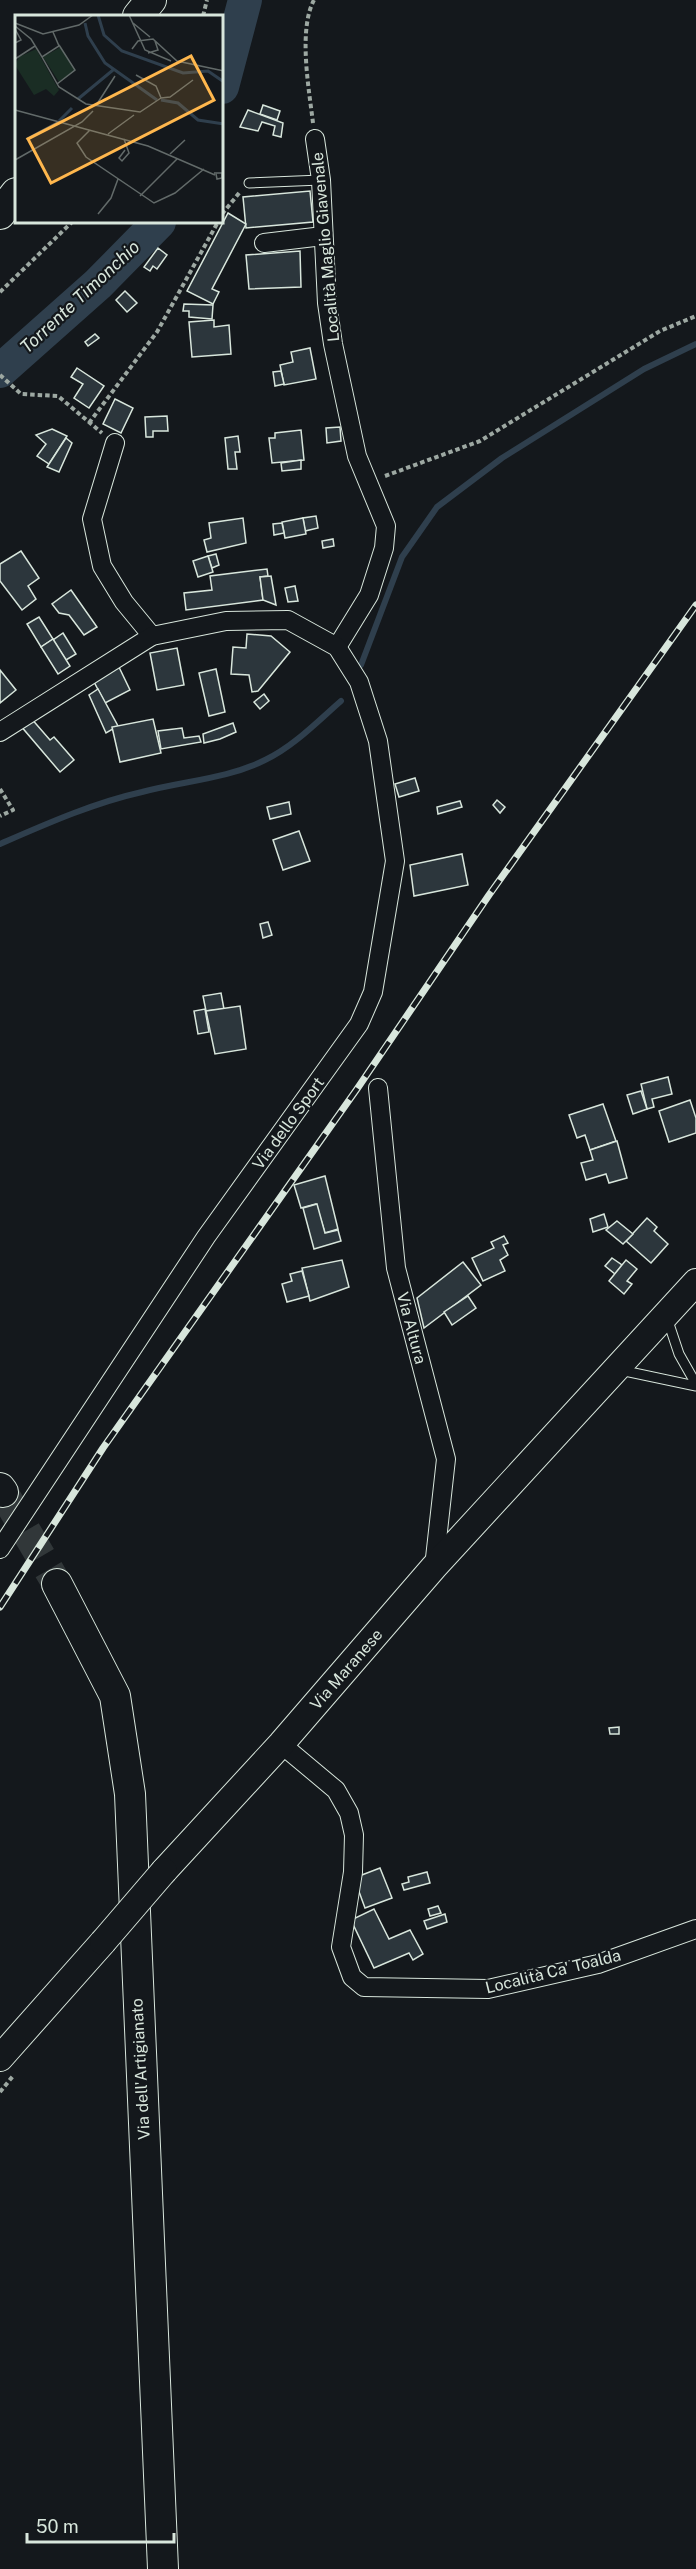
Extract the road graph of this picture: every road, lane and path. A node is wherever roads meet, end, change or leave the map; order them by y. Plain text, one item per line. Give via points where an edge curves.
1 (207, 0) edge
2 (314, 0) edge
3 (203, 15) edge
4 (315, 139) joint
5 (15, 170) edge
6 (321, 180) junction
7 (249, 183) joint
8 (0, 187) edge
9 (15, 194) edge
10 (224, 212) edge
11 (0, 214) edge
12 (70, 224) edge
13 (217, 224) edge
14 (323, 236) junction
15 (264, 243) dead end
16 (0, 292) edge
17 (696, 316) edge
18 (0, 375) edge
19 (89, 423) junction
20 (115, 443) joint
21 (367, 483) junction
22 (152, 636) junction
23 (337, 647) junction
24 (0, 732) edge
25 (0, 789) edge
26 (0, 816) edge
27 (378, 1088) dead end
28 (696, 1282) edge
29 (666, 1316) junction
30 (617, 1369) junction
31 (696, 1385) edge
32 (0, 1549) edge
33 (434, 1567) junction
34 (57, 1584) tunnel mouth
35 (281, 1744) junction
36 (696, 1929) edge
37 (0, 2058) edge
38 (163, 2569) edge

1 - 3 path
2 - 4 path via 309,11 307,74
4 - 6 street, Località Maglio Giavenale
5 - 8 highway
6 - 7 lane
6 - 14 street, Località Maglio Giavenale
7 - 10 path
9 - 11 highway
12 - 16 path
13 - 19 path via 157,332
14 - 15 street
14 - 21 street, Località Maglio Giavenale via 333,344
17 - 21 path via 660,331 480,441
18 - 19 path via 21,394 58,396
19 - 20 path
20 - 22 street via 92,519 102,567
21 - 23 street, Località Maglio Giavenale via 386,526 384,548 369,595
22 - 23 street via 226,621 288,620
22 - 24 street
23 - 32 street, Via dello Sport via 359,682 378,741 395,861 373,992 358,1024 206,1237
25 - 26 path via 13,810
27 - 33 street, Via Altura via 396,1268 446,1459
28 - 29 main road, Via Maranese
29 - 30 main road, Via Maranese
29 - 31 lane via 679,1354
30 - 31 lane
30 - 33 main road, Via Maranese
33 - 35 main road, Via Maranese
34 - 38 highway, Via dell'Artigianato via 115,1696 130,1794
35 - 36 street, Località Ca' Toalda via 336,1790 349,1813 354,1835 353,1872 341,1947 352,1977 364,1987 488,1989 598,1964
35 - 37 main road, Via Maranese, bridge

